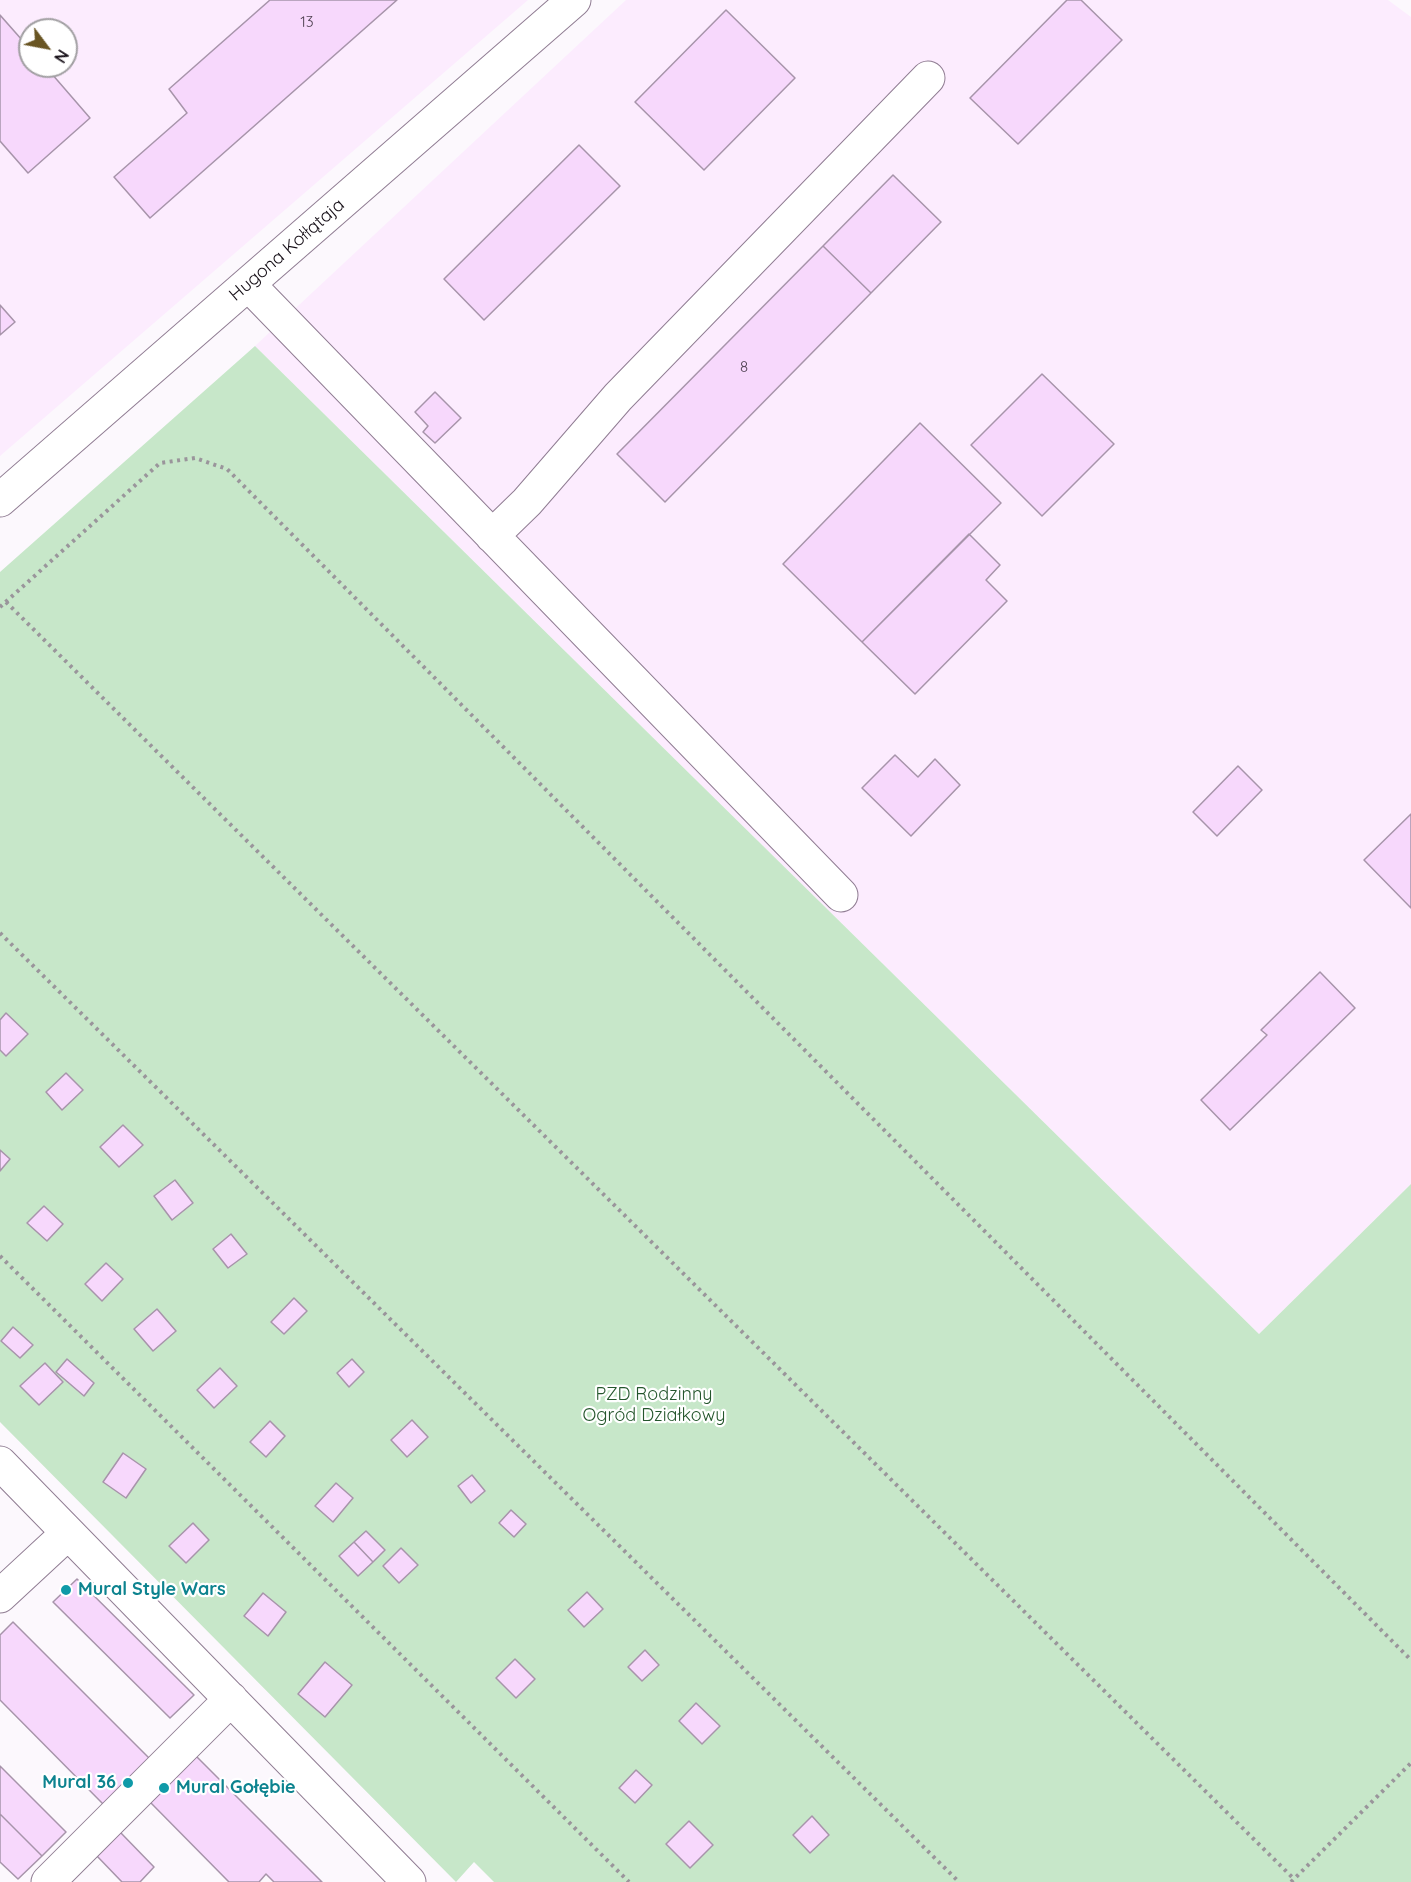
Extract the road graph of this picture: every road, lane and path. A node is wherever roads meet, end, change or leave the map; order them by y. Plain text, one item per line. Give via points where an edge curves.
1 (574, 0) edge
2 (928, 78) dead end
3 (248, 284) junction
4 (0, 500) edge
5 (492, 536) junction
6 (6, 602) junction
7 (0, 607) edge
8 (841, 895) dead end
9 (0, 933) edge
10 (0, 1256) edge
11 (0, 1463) edge
12 (68, 1533) junction
13 (0, 1596) edge
14 (1411, 1660) edge
15 (231, 1700) junction
16 (1411, 1763) edge
17 (1293, 1881) edge
18 (48, 1882) edge
19 (409, 1882) edge
20 (629, 1882) edge
21 (959, 1882) edge

1 - 3 street, Hugona Kołłątaja
2 - 5 street via 618,398
3 - 4 street, Hugona Kołłątaja
3 - 5 street
5 - 8 street
6 - 7 path
6 - 14 path via 160,463 195,458 227,469
6 - 17 path
9 - 21 path
10 - 20 path
11 - 12 street
12 - 13 street
12 - 15 street
15 - 18 street
15 - 19 street
16 - 17 path

